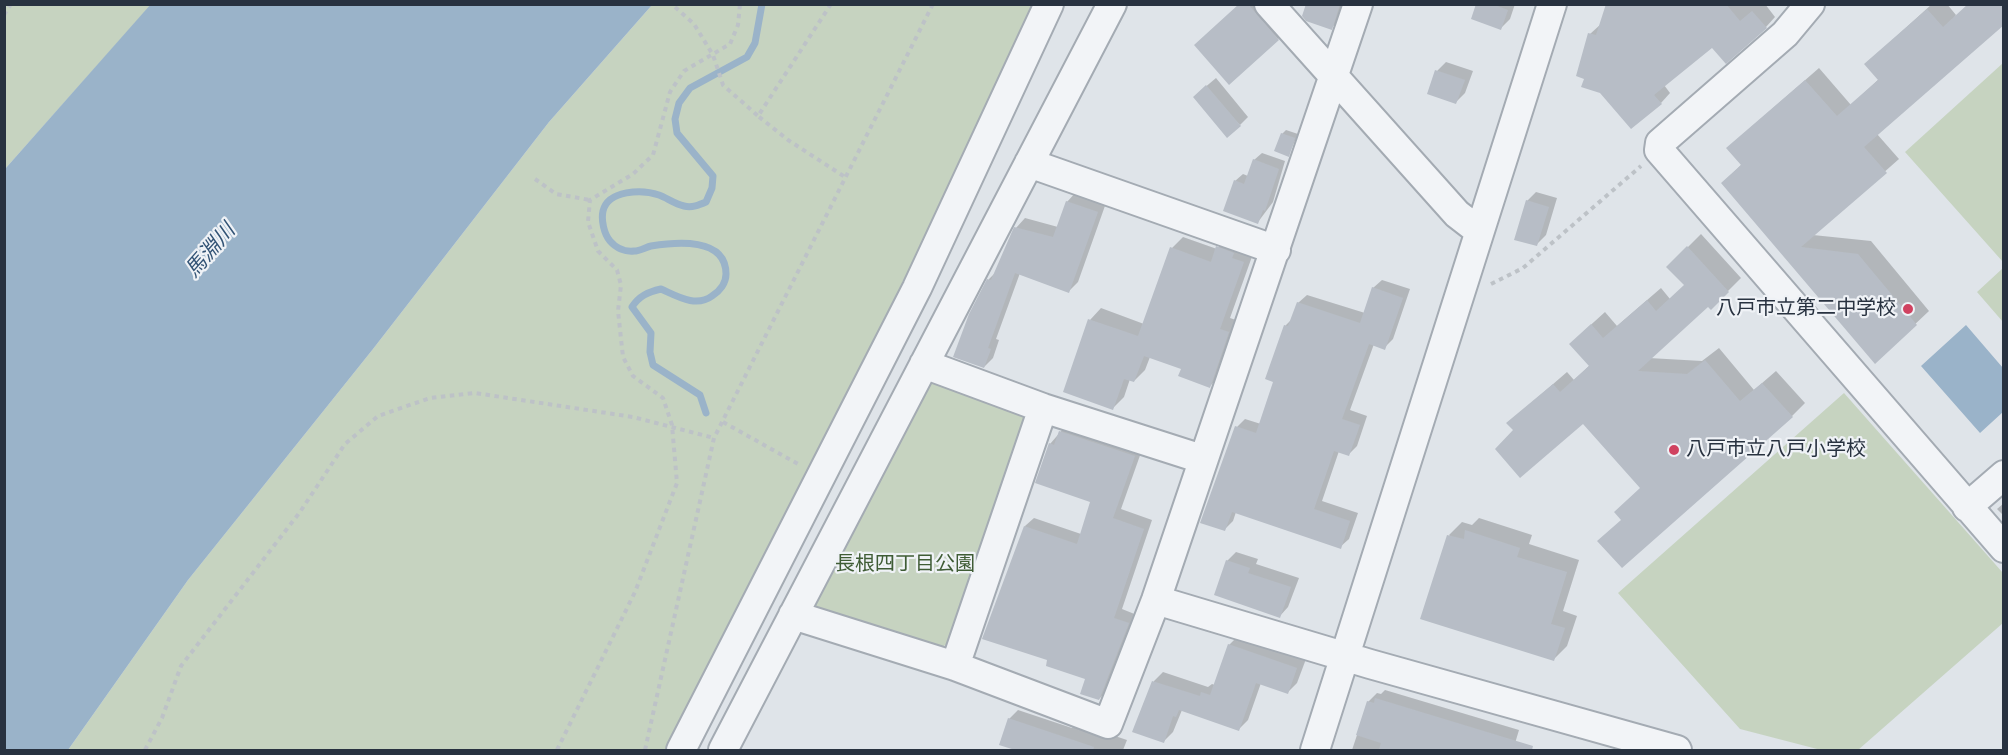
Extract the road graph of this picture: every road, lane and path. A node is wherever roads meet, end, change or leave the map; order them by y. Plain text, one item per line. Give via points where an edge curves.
1 (11, 4) edge
2 (740, 4) edge
3 (831, 4) edge
4 (933, 4) edge
5 (1049, 4) edge
6 (1112, 4) edge
7 (1269, 4) edge
8 (1358, 4) edge
9 (1552, 4) edge
10 (1804, 6) edge
11 (675, 7) dead end
12 (4, 15) edge
13 (713, 55) junction
14 (1332, 77) junction
15 (758, 116) junction
16 (1659, 150) junction
17 (1029, 163) junction
18 (845, 177) junction
19 (535, 179) dead end
20 (590, 200) junction
21 (1479, 231) junction
22 (1276, 250) junction
23 (1491, 284) dead end
24 (924, 364) junction
25 (1043, 408) junction
26 (723, 422) junction
27 (672, 425) junction
28 (714, 438) junction
29 (1202, 459) junction
30 (2004, 475) edge
31 (821, 476) junction
32 (1967, 507) junction
33 (2004, 548) edge
34 (1156, 600) junction
35 (793, 615) junction
36 (1345, 656) junction
37 (955, 666) junction
38 (145, 750) edge
39 (557, 750) edge
40 (645, 750) edge
41 (681, 750) edge
42 (723, 750) edge
43 (1315, 750) edge
44 (1677, 750) edge

1 - 12 path
2 - 13 path via 738,25 730,44
3 - 15 path
4 - 18 path
5 - 31 street via 917,288
6 - 17 street
7 - 14 street
8 - 14 street
9 - 21 street
10 - 16 street via 1785,34 1660,143
11 - 13 path via 694,24
13 - 15 path via 723,85
13 - 20 path via 684,71 670,92 652,155 633,174
14 - 21 street via 1457,214
14 - 22 street
15 - 18 path
16 - 23 path via 1523,268
16 - 32 street
17 - 22 street
17 - 24 street
18 - 26 path
19 - 20 path via 556,194
20 - 27 path via 588,222 598,250 619,277 623,357 633,376 663,399
21 - 36 street
22 - 29 street
24 - 25 street
24 - 35 street
25 - 29 street
25 - 37 street
26 - 28 path
26 - 31 path
27 - 28 path
27 - 38 path via 476,393 430,398 378,416 345,444 300,512 181,666 162,718
27 - 39 path via 677,483 635,592
28 - 40 path
29 - 34 street
30 - 32 street
31 - 41 street
32 - 33 street
34 - 36 street
34 - 37 street via 1108,724
35 - 37 street
35 - 42 street
36 - 43 street
36 - 44 street

